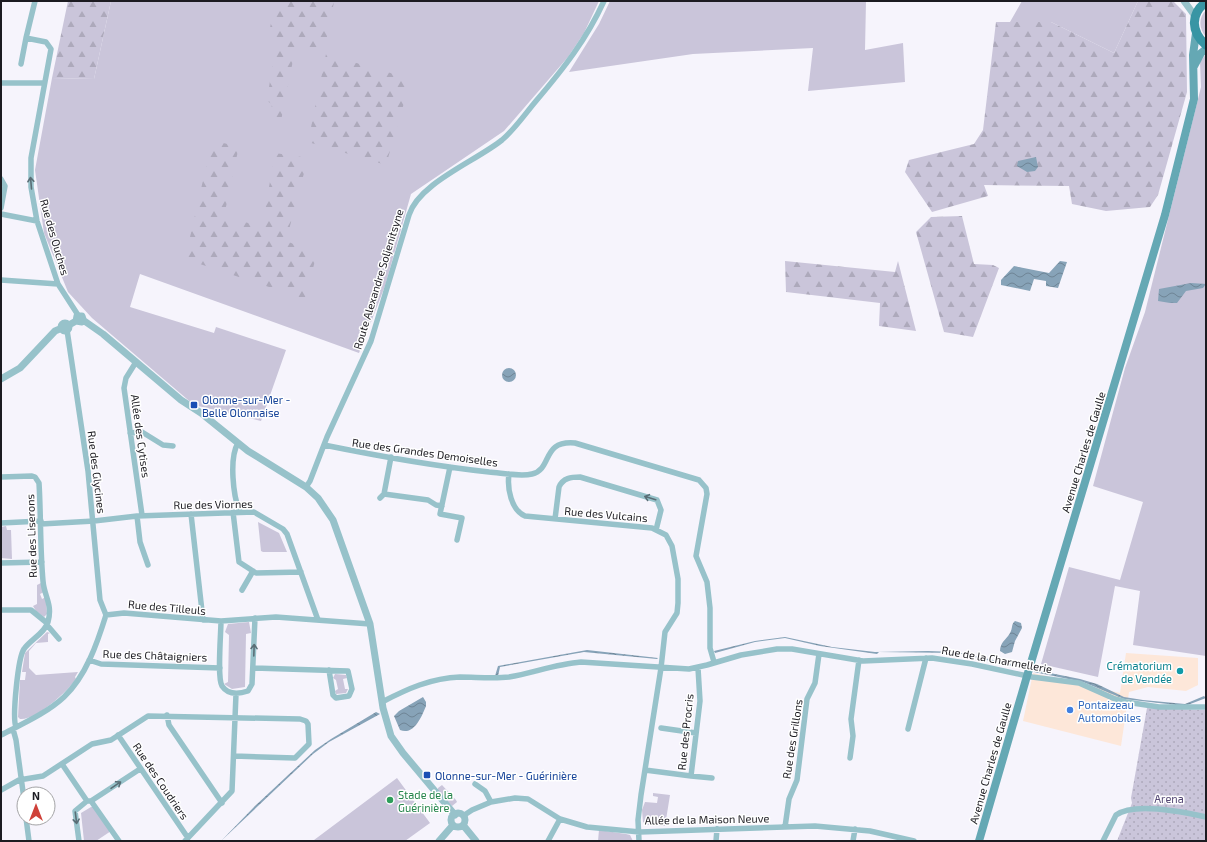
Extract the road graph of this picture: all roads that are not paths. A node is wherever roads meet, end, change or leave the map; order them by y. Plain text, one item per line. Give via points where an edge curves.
1 (35, 1) edge
2 (604, 1) edge
3 (1184, 1) edge
4 (1205, 1) edge
5 (1195, 16) junction
6 (1196, 33) junction
7 (26, 38) junction
8 (1206, 45) edge
9 (1206, 49) edge
10 (21, 64) dead end
11 (1194, 67) junction
12 (1, 82) edge
13 (44, 83) junction
14 (1, 179) edge
15 (1, 208) edge
16 (1, 214) edge
17 (37, 221) junction
18 (1, 280) edge
19 (58, 284) junction
20 (79, 319) junction
21 (66, 328) junction
22 (136, 362) junction
23 (1, 379) edge
24 (130, 433) junction
25 (238, 443) junction
26 (324, 445) junction
27 (173, 446) dead end
28 (391, 457) junction
29 (450, 467) junction
30 (509, 474) junction
31 (1, 477) edge
32 (306, 487) junction
33 (442, 506) junction
34 (233, 512) junction
35 (240, 512) junction
36 (191, 514) junction
37 (140, 516) junction
38 (555, 519) junction
39 (94, 521) junction
40 (41, 522) junction
41 (1, 523) edge
42 (656, 530) junction
43 (457, 540) dead end
44 (42, 562) junction
45 (1, 564) edge
46 (148, 565) dead end
47 (253, 571) junction
48 (301, 572) junction
49 (242, 590) dead end
50 (1, 610) edge
51 (106, 615) junction
52 (255, 618) junction
53 (203, 620) junction
54 (318, 620) junction
55 (221, 621) junction
56 (47, 624) junction
57 (370, 624) junction
58 (59, 639) dead end
59 (819, 654) junction
60 (926, 658) junction
61 (89, 660) junction
62 (859, 660) junction
63 (714, 662) junction
64 (220, 668) junction
65 (253, 668) junction
66 (661, 668) junction
67 (698, 668) junction
68 (329, 670) junction
69 (1026, 676) junction
70 (236, 694) junction
71 (382, 702) junction
72 (1206, 707) edge
73 (167, 715) junction
74 (235, 718) junction
75 (14, 728) junction
76 (661, 728) dead end
77 (908, 730) dead end
78 (696, 733) junction
79 (1, 735) edge
80 (118, 735) junction
81 (234, 756) junction
82 (850, 758) dead end
83 (62, 764) junction
84 (140, 768) junction
85 (645, 770) junction
86 (691, 776) junction
87 (712, 778) dead end
88 (22, 780) junction
89 (475, 784) dead end
90 (23, 786) edge
91 (1, 790) edge
92 (89, 801) junction
93 (491, 802) junction
94 (222, 803) junction
95 (455, 815) junction
96 (463, 816) junction
97 (1206, 817) edge
98 (560, 819) junction
99 (453, 825) junction
100 (463, 825) junction
101 (27, 826) edge
102 (785, 827) junction
103 (855, 829) junction
104 (718, 830) junction
105 (640, 832) junction
106 (186, 840) edge
107 (29, 841) edge
108 (79, 841) edge
109 (119, 841) edge
110 (439, 841) edge
111 (476, 841) edge
112 (548, 841) edge
113 (639, 841) edge
114 (716, 841) edge
115 (853, 841) edge
116 (914, 841) edge
117 (979, 841) edge
118 (1103, 841) edge

1 - 7 street
2 - 26 street, Route Alexandre Soljenitsyne via 571,60 514,128 481,155 433,185 416,200 409,215 371,341
3 - 5 street
4 - 5 main road
5 - 6 main road
6 - 8 main road
6 - 11 main road, Avenue Charles de Gaulle
7 - 10 street
7 - 13 street, Rue des Ouches via 46,42 50,47
9 - 11 main road
11 - 69 main road, Avenue Charles de Gaulle via 1194,99 1165,215
12 - 13 street
17 -> 13 street, Rue des Ouches via 31,187 31,158
14 - 15 street via 5,186
16 - 17 street
17 - 19 street, Rue des Ouches
18 - 19 street
19 - 20 street, Rue des Ouches
20 - 21 street
20 - 22 street
21 - 23 street via 55,331 20,368
21 - 39 street, Rue des Glycines
22 - 24 street, Allée des Cytises via 125,382
22 - 25 street
24 - 27 street via 142,432 163,445
24 - 37 street, Allée des Cytises
25 - 32 street
25 - 35 street via 234,454 233,471 234,494
26 - 28 street, Rue des Grandes Demoiselles
26 - 32 street, Route Alexandre Soljenitsyne
28 - 29 street, Rue des Grandes Demoiselles
28 - 33 street via 382,496 428,500
29 - 30 street, Rue des Grandes Demoiselles
29 - 33 street
30 - 38 street, Rue des Vulcains via 508,489 515,509 520,514
30 - 63 street, Rue des Grandes Demoiselles via 537,472 552,450 557,445 567,442 699,480 706,488 707,494 696,556 707,582 710,648
31 - 40 street, Rue des Liserons via 35,477 39,483
32 - 57 street via 325,507 332,520
33 - 43 street via 440,514 462,518
34 - 35 street, Rue des Viornes
34 - 36 street, Rue des Viornes
34 - 47 street via 239,562
35 - 48 street, Rue des Viornes via 254,512 283,529
36 - 37 street, Rue des Viornes
36 - 53 street
37 - 39 street, Rue des Viornes
37 - 46 street, Allée des Cytises via 140,542
38 - 42 street, Rue des Vulcains
42 -> 38 street via 661,510 657,500 580,477 564,480 559,486
39 - 40 street, Rue des Viornes
39 - 51 street, Rue des Glycines via 100,600
40 - 41 street, Rue des Viornes
40 - 44 street, Rue des Liserons
42 - 66 street, Rue des Vulcains via 666,535 672,546 678,579 678,610 665,632
44 - 45 street
44 - 56 street, Rue des Liserons via 44,587 49,600
47 - 48 street
47 - 49 street
48 - 54 street, Rue des Viornes
50 - 56 street via 30,610
51 - 53 street, Rue des Tilleuls via 128,613
51 - 61 street
52 - 54 street, Rue des Tilleuls
52 - 55 street, Rue des Tilleuls
65 -> 52 street
53 - 55 street, Rue des Tilleuls
54 - 57 street, Rue des Tilleuls
55 - 64 street
56 - 58 street
56 - 75 street via 21,653 14,703
57 - 71 street
59 - 62 street, Rue de la Charmellerie
59 - 63 street, Rue de la Charmellerie via 777,649
59 - 102 street, Rue des Grillons via 815,683 808,699 797,780 789,799
60 - 62 street, Rue de la Charmellerie
60 - 69 street, Rue de la Charmellerie
60 - 77 street
61 - 64 street, Rue des Châtaigniers via 101,664
61 - 75 street via 78,681 65,696
62 - 82 street via 851,719 853,736
63 - 67 street, Rue de la Charmellerie
64 - 70 street via 222,687
65 - 68 street
65 - 70 street via 251,688
66 - 67 street, Rue de la Charmellerie
66 - 71 street, Rue de la Charmellerie via 580,662 508,677 436,679
66 - 85 street, Allée de la Maison Neuve
67 - 78 street, Rue des Procris via 700,701
68 - 68 street via 348,671 352,689 349,696 336,698 333,695
69 - 72 street, Rue de la Charmellerie via 1080,682 1126,702 1159,707
69 - 117 main road, Avenue Charles de Gaulle
70 - 74 street
71 - 95 street via 386,724 396,743
73 - 74 street
73 - 80 street via 148,716
73 - 94 street via 169,725
74 - 81 street
74 - 81 street via 304,720 308,724 310,742 295,758
75 - 79 street
75 - 88 street
76 - 78 street
78 - 86 street, Rue des Procris
80 - 83 street via 111,740 92,744
80 - 84 street, Rue des Coudriers
81 - 94 street via 232,791
83 - 88 street via 43,776
83 - 92 street
92 -> 84 street
84 - 106 street, Rue des Coudriers
85 - 86 street, Rue des Procris
85 - 105 street, Allée de la Maison Neuve via 638,820
86 - 87 street
88 - 90 street
88 - 91 street
89 - 93 street via 485,791
92 -> 108 street via 75,810
92 - 109 street
93 - 96 street
93 - 98 street via 515,798 528,799
94 - 106 street
95 - 96 street
95 - 99 street via 451,820
96 - 100 street
97 - 118 street via 1128,809 1116,815
98 - 105 street via 578,826
98 - 112 street
99 - 100 street
99 - 110 street
100 - 111 street
101 - 107 street
102 - 103 street, Allée de la Maison Neuve
102 - 104 street, Allée de la Maison Neuve
103 - 115 street
103 - 116 street, Allée de la Maison Neuve
104 - 105 street, Allée de la Maison Neuve
104 - 114 street
105 - 113 street

